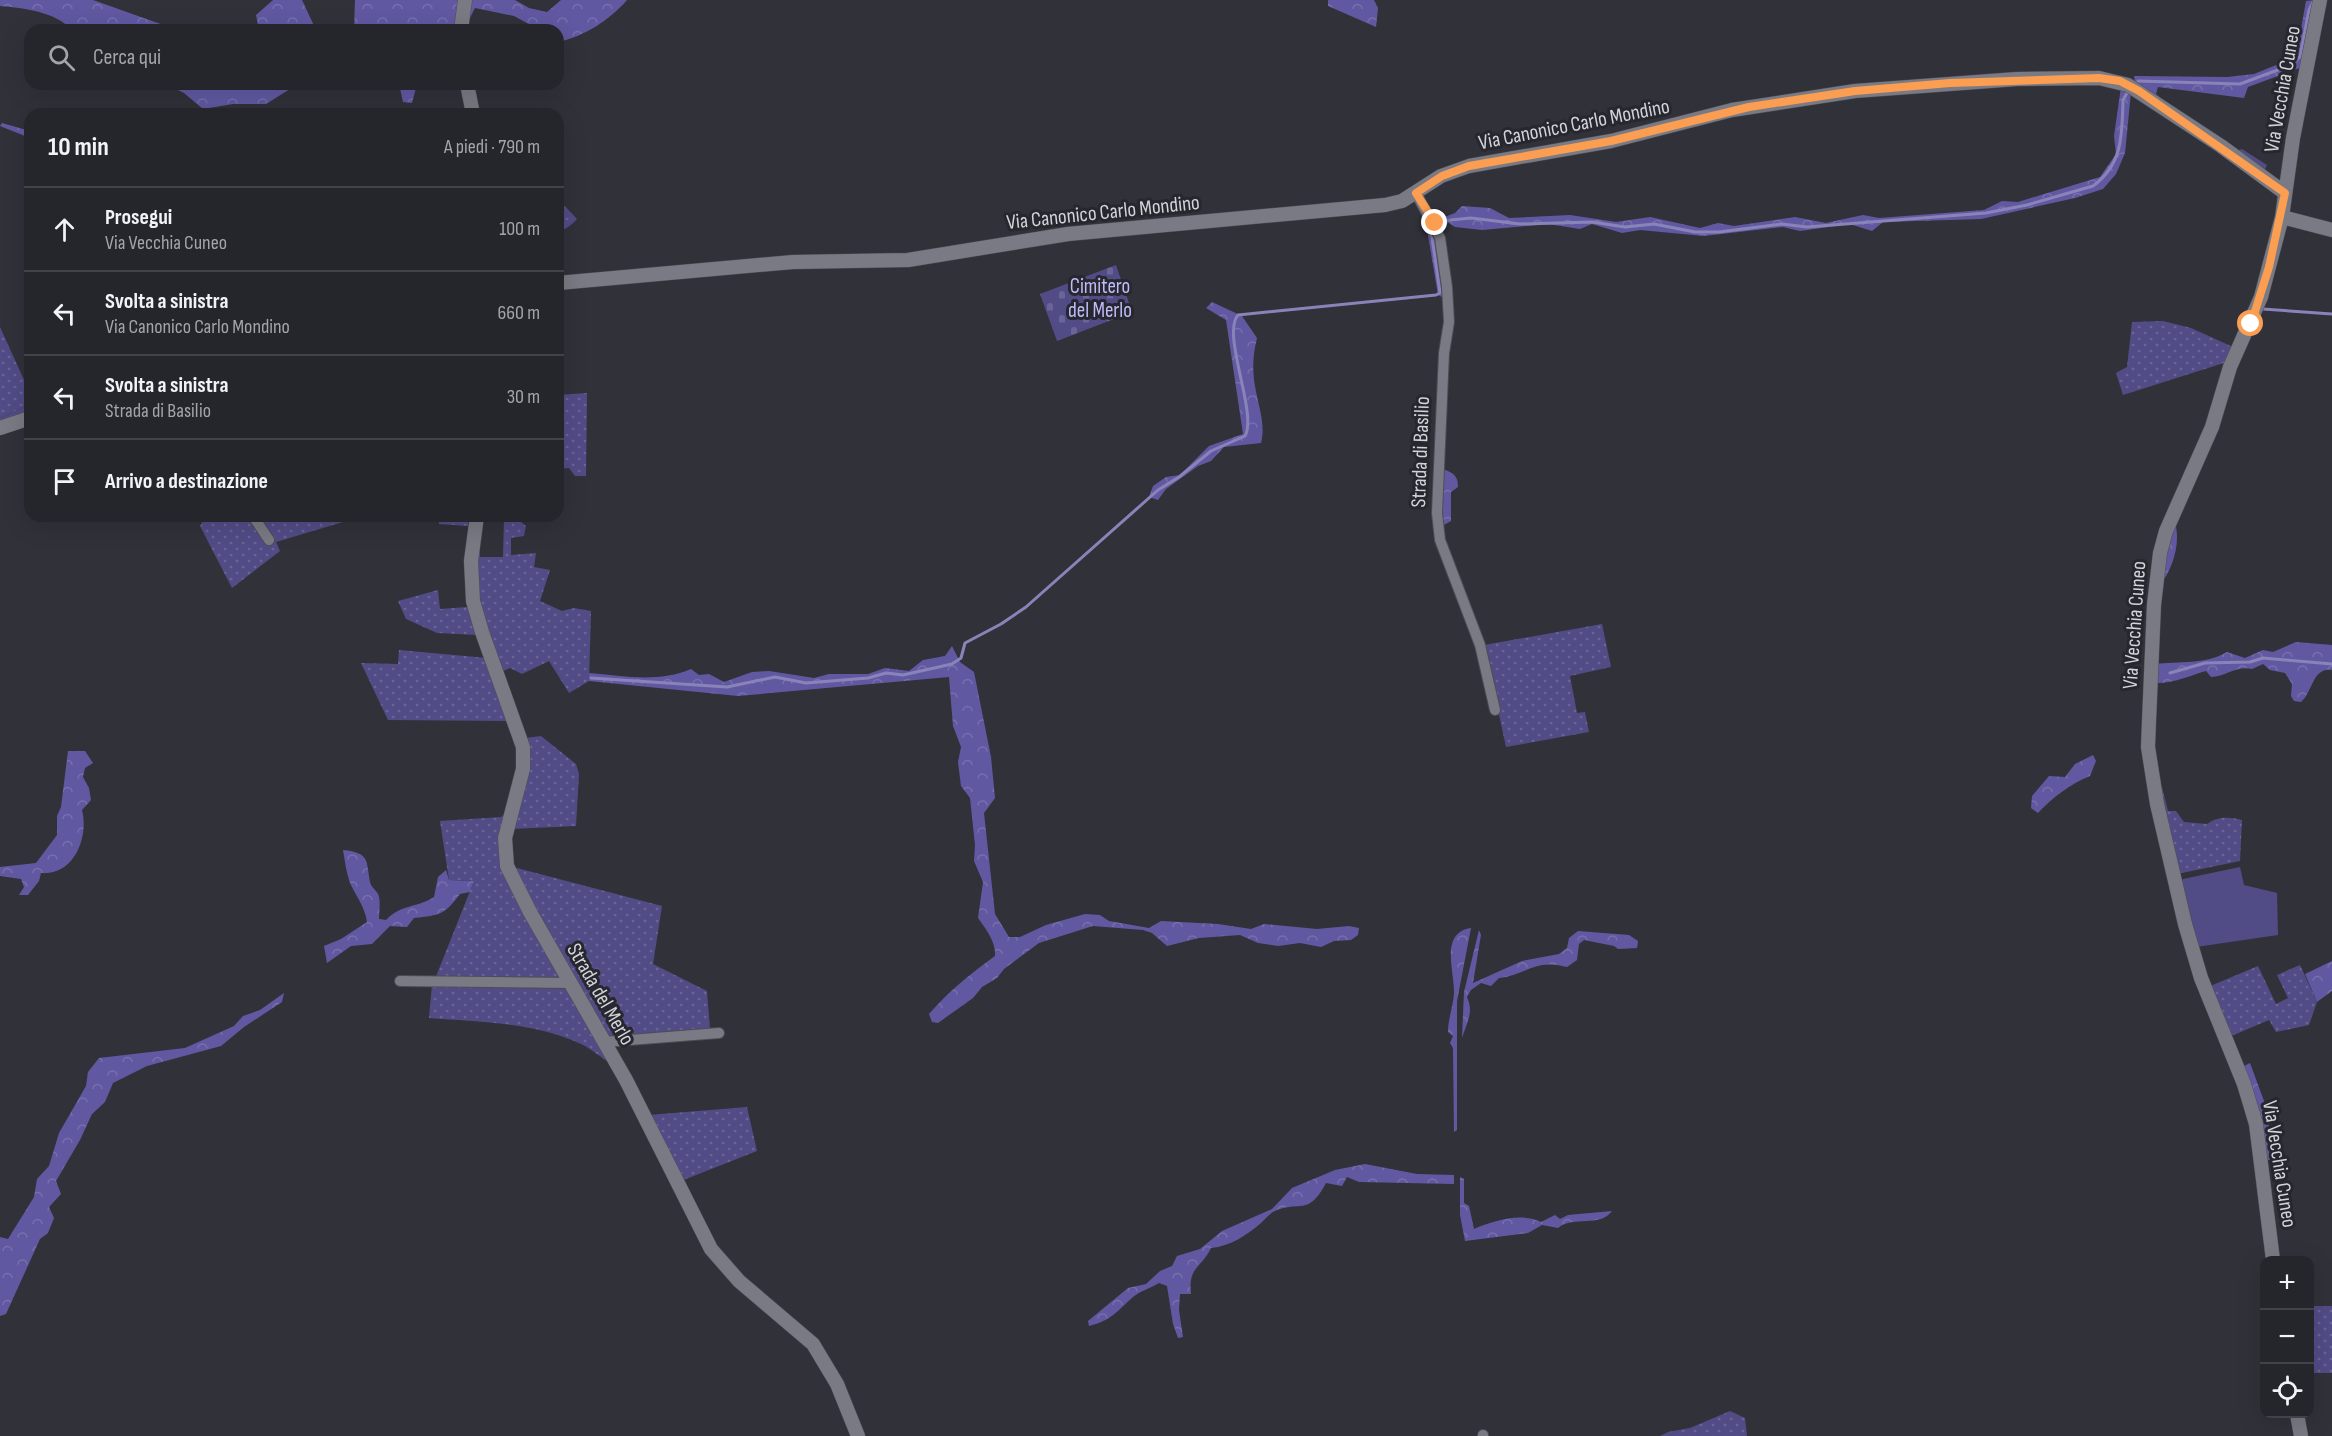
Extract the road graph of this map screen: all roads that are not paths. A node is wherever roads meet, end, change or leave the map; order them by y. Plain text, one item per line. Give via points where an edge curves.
1 (465, 0) edge
2 (2320, 0) edge
3 (462, 24) edge
4 (468, 90) edge
5 (472, 108) edge
6 (1416, 193) junction
7 (2285, 193) junction
8 (2282, 217) junction
9 (2332, 230) edge
10 (564, 282) edge
11 (24, 420) edge
12 (0, 428) edge
13 (257, 522) edge
14 (476, 522) edge
15 (269, 540) dead end
16 (1495, 710) dead end
17 (400, 981) dead end
18 (570, 982) junction
19 (719, 1032) dead end
20 (604, 1042) junction
21 (2272, 1256) edge
22 (2298, 1418) edge
23 (858, 1436) edge
24 (2301, 1436) edge

1 - 3 street
2 - 7 street, Via Vecchia Cuneo
4 - 5 street
6 - 7 street, Via Canonico Carlo Mondino via 1442,176 1469,166 1621,139 1749,107 1855,91 1938,84 2099,78 2120,81 2139,91
6 - 10 street, Via Canonico Carlo Mondino via 1385,205 1068,234 908,260 793,262
6 - 16 street, Strada di Basilio via 1440,237 1447,287 1449,322 1444,353 1437,513 1440,540 1480,645
7 - 8 street, Via Vecchia Cuneo
8 - 9 street
8 - 21 street, Via Vecchia Cuneo via 2261,297 2230,367 2212,427 2160,553 2148,747 2157,804 2200,978 2244,1084 2256,1124
11 - 12 street
13 - 15 street
14 - 18 street, Strada del Merlo via 471,561 475,607 523,747 522,769 505,838 505,857 530,912
17 - 18 street
18 - 20 street, Strada del Merlo
19 - 20 street
20 - 23 street, Strada del Merlo via 711,1249 739,1281 813,1344 837,1384
22 - 24 street

